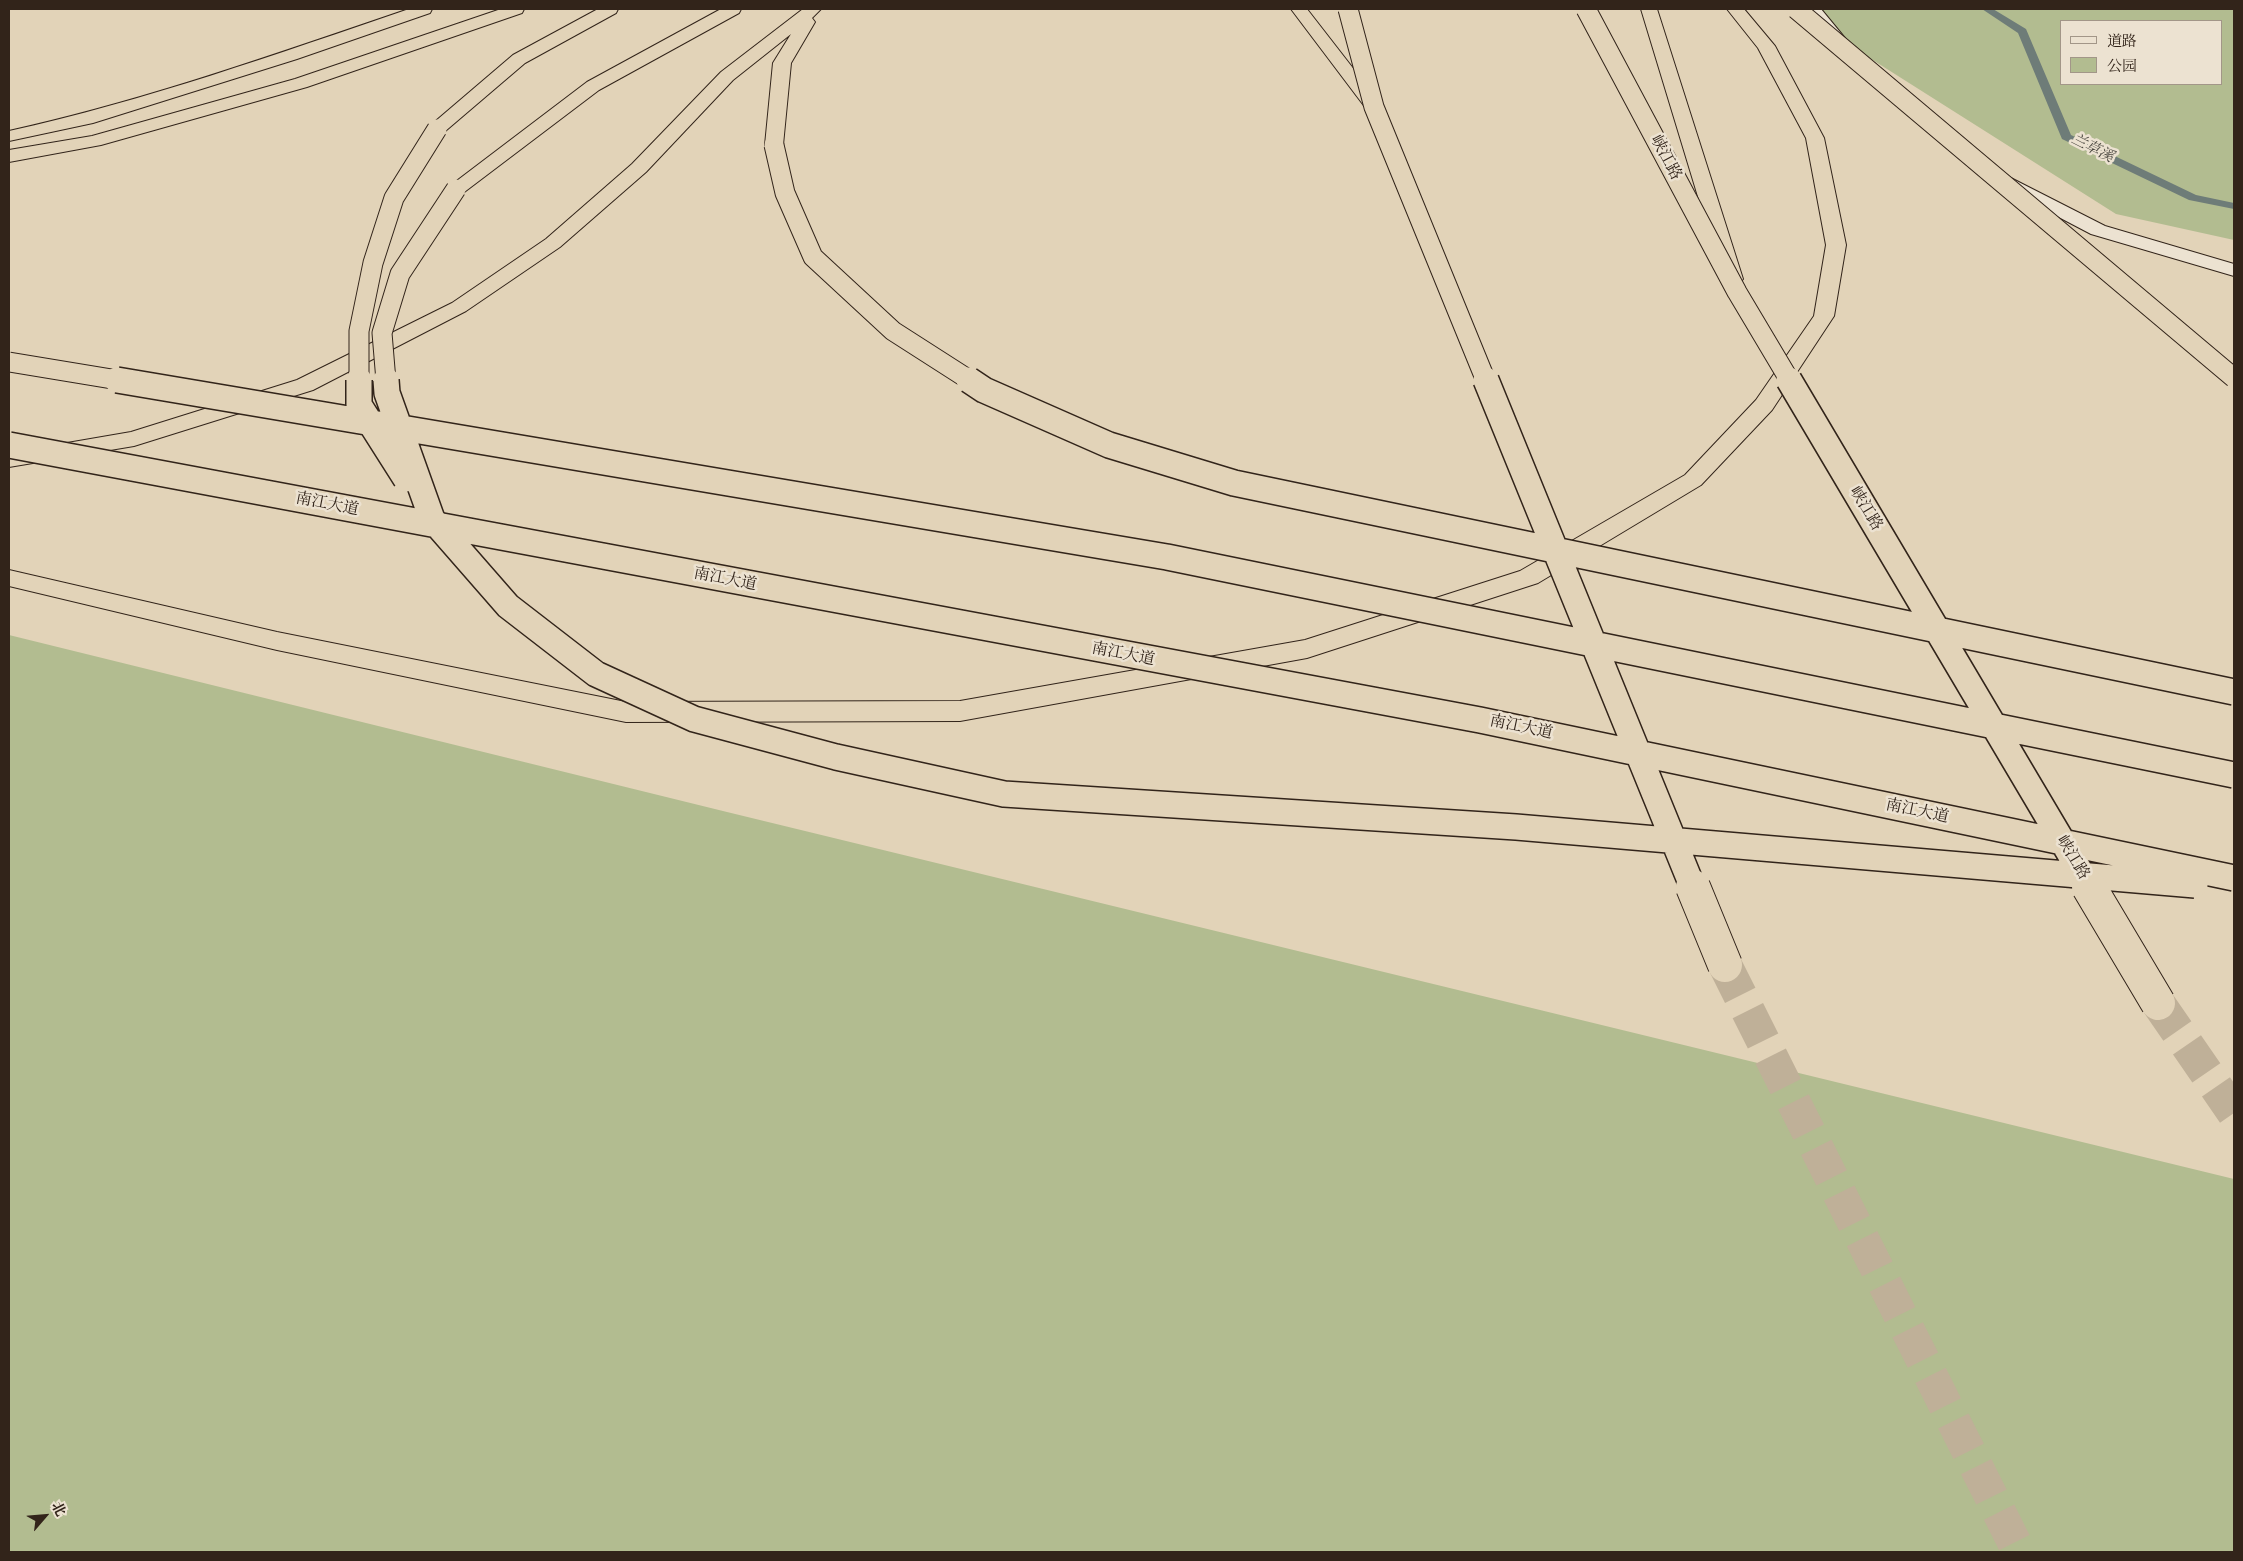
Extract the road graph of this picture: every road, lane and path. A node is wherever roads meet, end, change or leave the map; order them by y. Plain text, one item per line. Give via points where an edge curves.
1 (424, 9) edge
2 (516, 9) edge
3 (610, 9) edge
4 (733, 9) edge
5 (814, 9) edge
6 (1299, 9) edge
7 (1348, 9) edge
8 (1586, 9) edge
9 (1649, 9) edge
10 (1735, 9) edge
11 (1796, 9) edge
12 (1812, 9) edge
13 (1374, 107) junction
14 (9, 136) edge
15 (9, 156) edge
16 (2234, 270) edge
17 (1737, 292) junction
18 (9, 362) edge
19 (2234, 378) edge
20 (9, 445) edge
21 (9, 460) edge
22 (432, 519) junction
23 (9, 578) edge
24 (2234, 692) edge
25 (2234, 775) edge
26 (2234, 878) edge
27 (2234, 888) edge
28 (1725, 965) tunnel mouth
29 (2158, 1002) tunnel mouth

1 - 14 highway via 96,116
2 - 15 highway via 301,83 94,141
3 - 22 highway, bridge via 519,59 437,129 394,198 373,263 359,331 359,405
4 - 22 highway, bridge via 593,86 456,189 400,274 382,333 387,393
5 - 21 highway, bridge via 727,76 639,168 553,243 459,307 305,385 134,440
5 - 24 highway, bridge via 782,63 774,145 785,194 813,257 893,331 984,390 1109,445 1234,483
6 - 13 highway
7 - 13 highway, bridge
8 - 17 highway, 峡江路, bridge
9 - 17 highway, bridge
10 - 23 highway via 1766,46 1815,138 1836,245 1824,316 1764,405 1693,480 1529,576 1307,649 960,711 626,712 278,641
11 - 19 highway, bridge
12 - 16 main road via 1855,63 1967,161 2098,230
13 - 28 highway, bridge
17 - 29 highway, 峡江路, bridge
18 - 25 highway, bridge via 1167,558
20 - 26 highway, 南江大道, bridge via 1480,720
22 - 27 highway, bridge via 508,606 596,674 694,719 836,756 1004,794 1516,827

